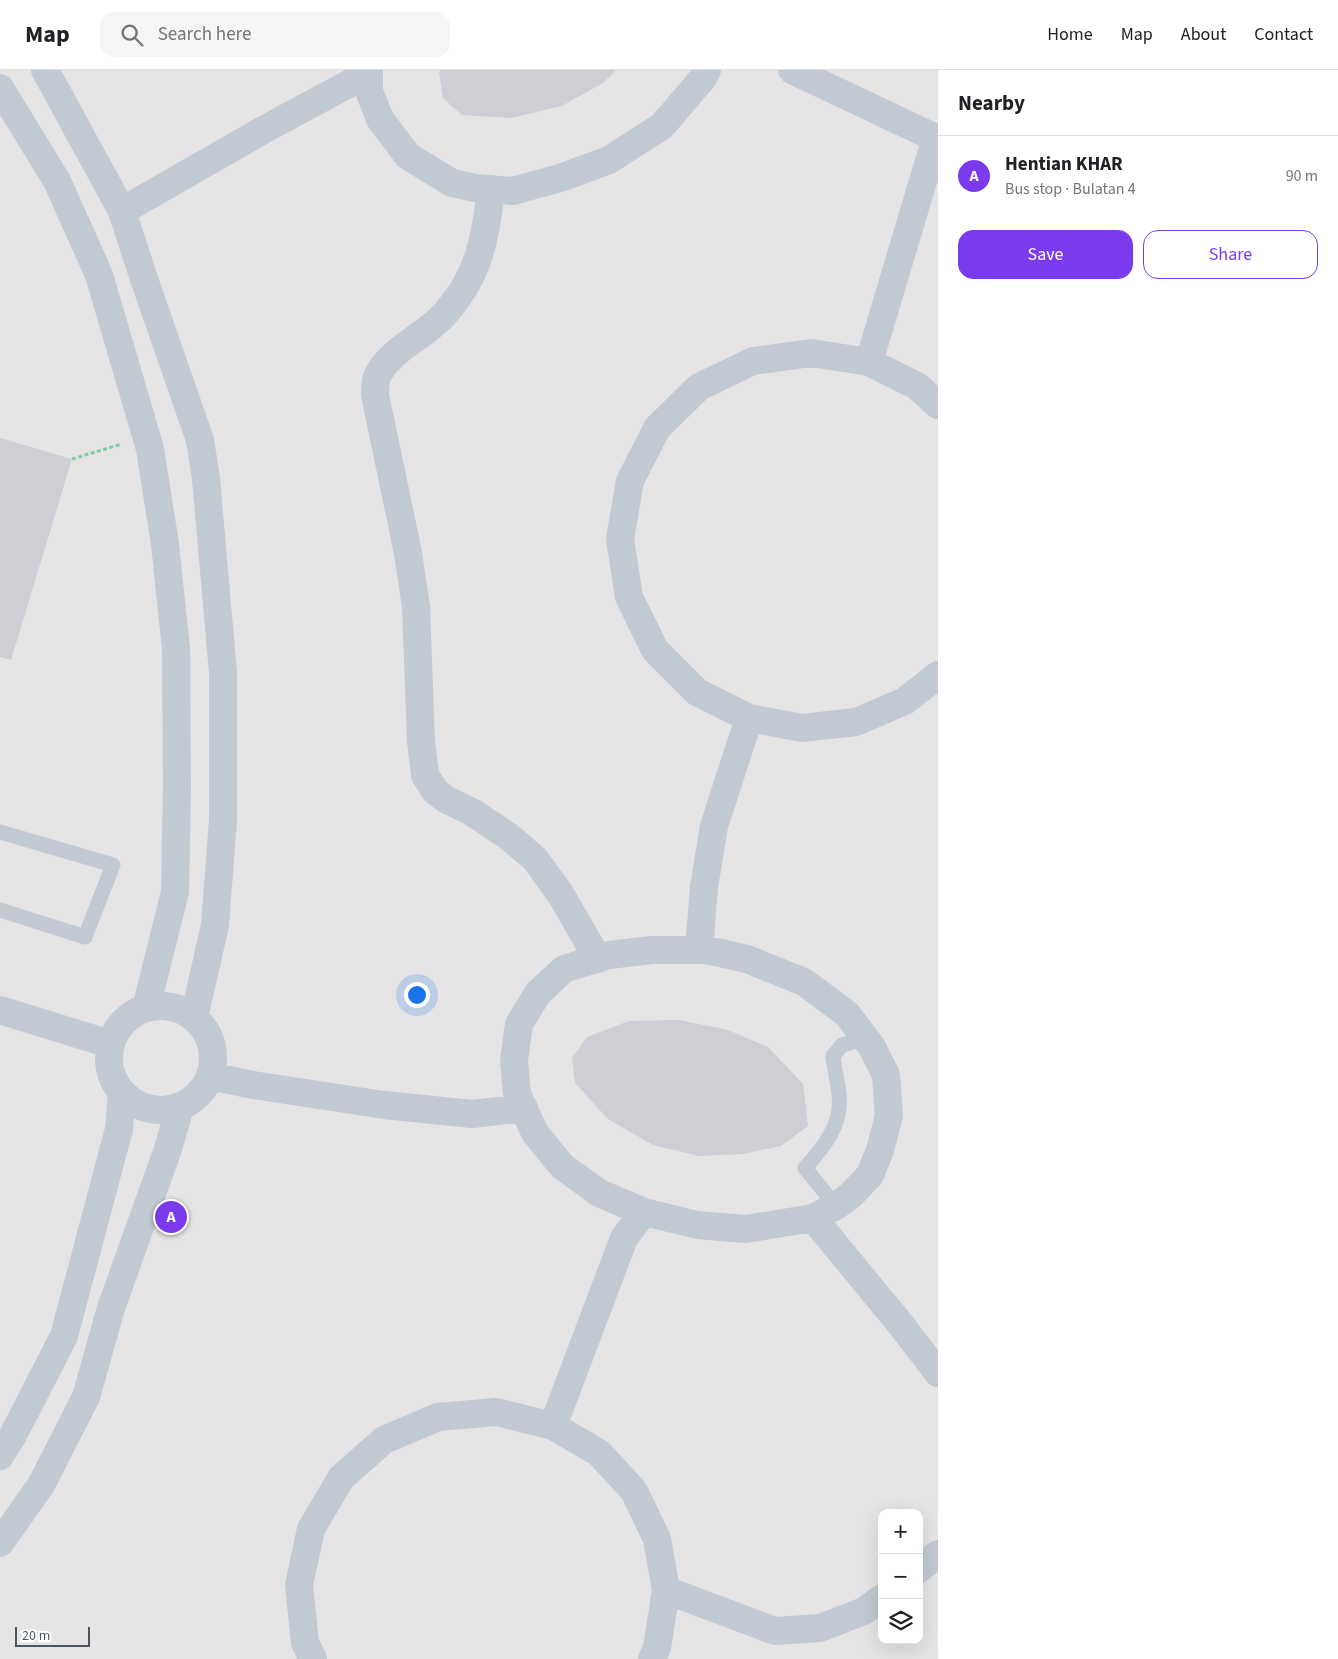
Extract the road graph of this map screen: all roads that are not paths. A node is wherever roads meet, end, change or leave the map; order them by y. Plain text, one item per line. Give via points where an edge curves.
1 (45, 70) edge
2 (708, 70) edge
3 (792, 70) edge
4 (369, 71) edge
5 (0, 88) edge
6 (938, 139) edge
7 (492, 189) junction
8 (122, 210) junction
9 (869, 362) junction
10 (938, 406) edge
11 (938, 675) edge
12 (749, 718) junction
13 (0, 832) edge
14 (0, 910) edge
15 (699, 950) junction
16 (598, 959) junction
17 (146, 1008) junction
18 (0, 1010) edge
19 (194, 1018) junction
20 (866, 1038) junction
21 (110, 1044) junction
22 (210, 1076) junction
23 (122, 1094) junction
24 (180, 1107) junction
25 (524, 1108) junction
26 (644, 1212) junction
27 (824, 1212) junction
28 (938, 1373) edge
29 (553, 1426) junction
30 (0, 1456) edge
31 (0, 1543) edge
32 (938, 1554) edge
33 (923, 1566) edge
34 (666, 1590) junction
35 (881, 1599) edge
36 (313, 1659) edge
37 (652, 1659) edge

1 - 8 street
2 - 7 street via 662,126 609,160 513,191
3 - 6 street
4 - 7 street via 369,91 380,119 408,156 452,182
4 - 8 street
5 - 17 street via 57,181 99,275 150,448 165,544 176,649 177,786 176,892
6 - 9 street
7 - 16 street via 488,220 472,274 435,324 386,363 377,378 375,395 408,552 416,607 425,775 435,791 508,836 535,859 561,895
8 - 19 street via 200,440 207,489 223,673 223,820 215,925
9 - 10 street via 917,386
9 - 12 street via 811,353 753,361 700,388 657,428 630,481 620,539 629,597 655,650 697,692
11 - 12 street via 905,701 856,722 802,728
12 - 15 street via 714,826 704,887
13 - 14 lane via 113,865 85,937
15 - 16 street via 652,950
15 - 20 street via 747,959 804,982 847,1014
16 - 25 street via 564,969 538,993 519,1024 514,1061 517,1094
17 - 19 street via 180,1009
17 - 21 street via 130,1016 118,1028
18 - 21 street
19 - 22 street via 212,1044 214,1060
20 - 27 street via 886,1076 889,1116 870,1176 851,1195
20 - 27 lane via 842,1045 833,1056 840,1096 839,1112 831,1134 805,1168
21 - 23 street via 108,1062 112,1079
22 - 24 street via 204,1089
22 - 25 street via 384,1105 472,1114
23 - 24 street via 149,1109
23 - 30 street via 118,1129 64,1336
24 - 31 street via 111,1308 86,1397 41,1486
25 - 26 street via 535,1133 562,1166 599,1193
26 - 27 street via 697,1225 746,1229
26 - 29 street via 624,1238
27 - 28 street
29 - 34 street via 599,1452 634,1491 657,1539
29 - 36 street via 496,1412 438,1417 384,1440 341,1478 311,1529 299,1585 306,1643
32 - 33 street
34 - 35 street via 776,1631 820,1628 864,1611
34 - 37 street via 657,1648

